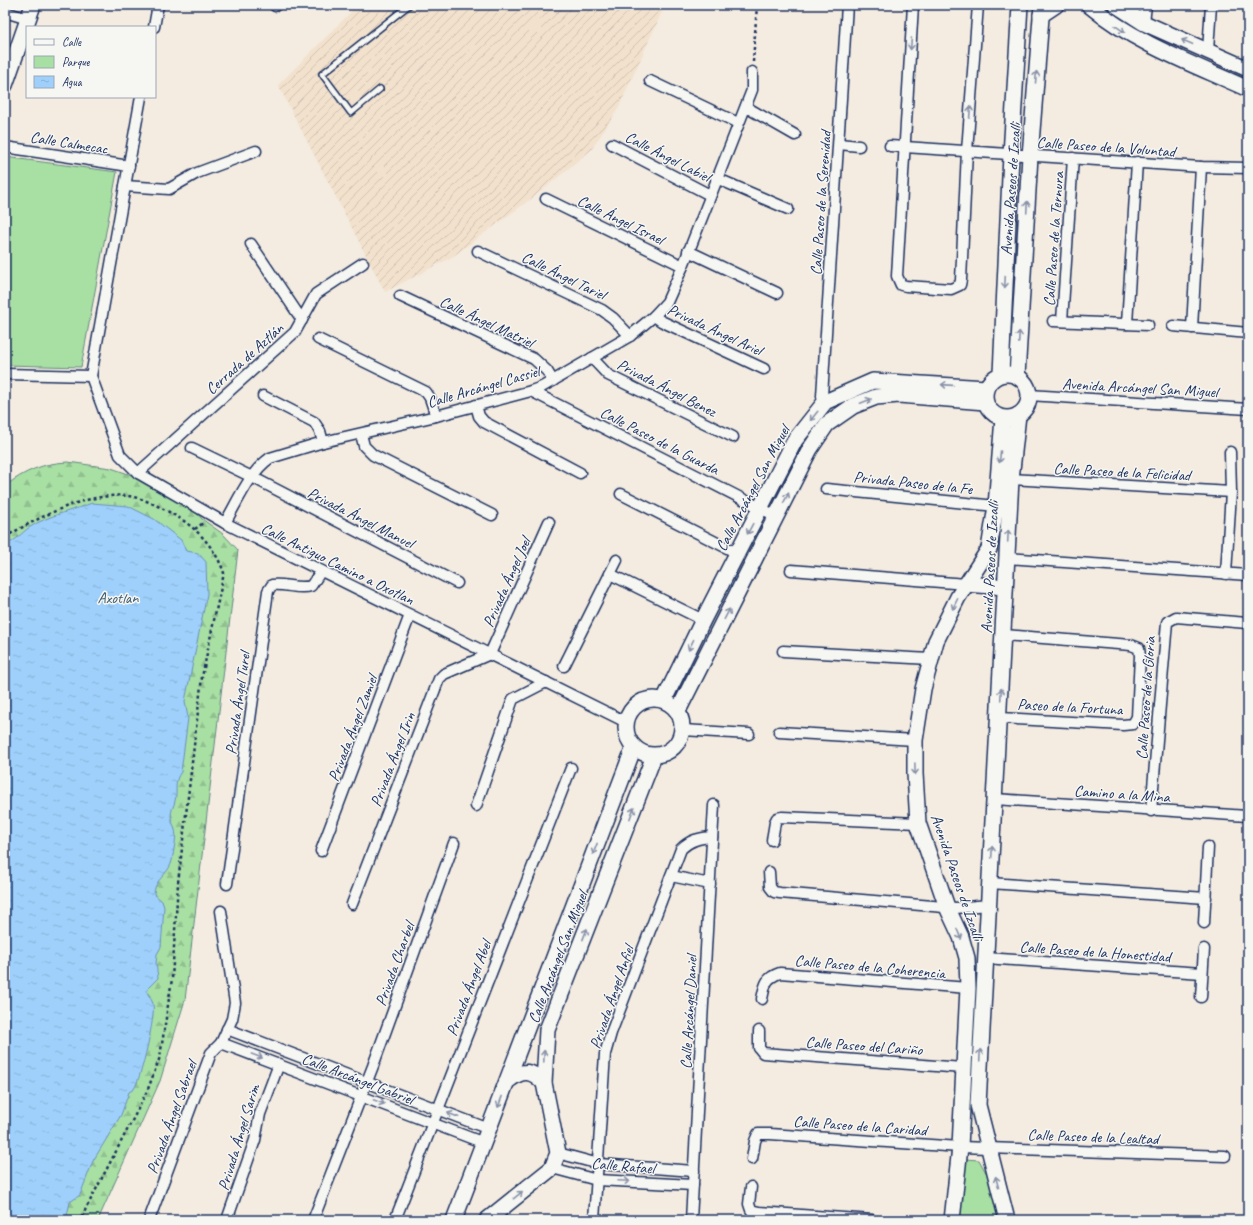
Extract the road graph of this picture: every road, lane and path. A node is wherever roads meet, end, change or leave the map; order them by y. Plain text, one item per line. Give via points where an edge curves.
1 (158, 5) edge
2 (409, 5) edge
3 (757, 5) edge
4 (847, 5) edge
5 (914, 5) edge
6 (978, 5) edge
7 (1020, 5) edge
8 (1056, 5) edge
9 (1089, 5) edge
10 (1116, 5) edge
11 (1146, 5) edge
12 (1211, 5) edge
13 (1041, 10) edge
14 (5, 12) edge
15 (31, 12) edge
16 (1144, 23) junction
17 (26, 26) edge
18 (26, 26) edge
19 (154, 26) edge
20 (1208, 51) junction
21 (1248, 68) edge
22 (752, 72) joint
23 (650, 81) dead end
24 (5, 86) edge
25 (380, 89) dead end
26 (1248, 89) edge
27 (142, 98) edge
28 (746, 107) junction
29 (738, 124) junction
30 (795, 134) dead end
31 (612, 144) dead end
32 (839, 144) junction
33 (859, 146) dead end
34 (890, 146) dead end
35 (5, 147) edge
36 (904, 147) junction
37 (256, 151) dead end
38 (967, 151) junction
39 (1011, 155) junction
40 (1030, 156) junction
41 (1073, 158) junction
42 (1137, 162) junction
43 (129, 166) junction
44 (1201, 167) junction
45 (1248, 168) edge
46 (716, 178) junction
47 (125, 186) junction
48 (710, 195) junction
49 (546, 199) dead end
50 (788, 209) dead end
51 (251, 244) dead end
52 (478, 251) dead end
53 (688, 251) junction
54 (363, 263) dead end
55 (683, 266) junction
56 (777, 293) dead end
57 (400, 296) dead end
58 (654, 316) junction
59 (302, 320) junction
60 (1127, 324) junction
61 (1148, 325) dead end
62 (1172, 326) dead end
63 (1192, 328) junction
64 (1248, 333) edge
65 (630, 336) junction
66 (318, 338) dead end
67 (592, 358) junction
68 (764, 369) dead end
69 (5, 374) edge
70 (1001, 374) junction
71 (91, 376) junction
72 (1017, 376) junction
73 (553, 381) junction
74 (531, 391) junction
75 (985, 395) junction
76 (1029, 395) junction
77 (263, 396) dead end
78 (825, 402) junction
79 (476, 405) junction
80 (1248, 409) edge
81 (436, 416) junction
82 (1011, 416) junction
83 (361, 434) junction
84 (733, 437) dead end
85 (323, 442) junction
86 (192, 448) dead end
87 (1230, 452) dead end
88 (138, 473) junction
89 (580, 473) dead end
90 (252, 477) junction
91 (1011, 479) junction
92 (826, 489) dead end
93 (1231, 492) junction
94 (621, 494) dead end
95 (996, 506) junction
96 (760, 508) junction
97 (492, 515) dead end
98 (776, 516) junction
99 (549, 522) dead end
100 (225, 523) junction
101 (5, 537) edge
102 (737, 552) junction
103 (1007, 558) junction
104 (617, 560) dead end
105 (321, 570) junction
106 (791, 570) dead end
107 (610, 574) junction
108 (1226, 574) junction
109 (1248, 576) edge
110 (457, 583) dead end
111 (966, 584) junction
112 (1005, 587) junction
113 (410, 616) junction
114 (703, 620) junction
115 (1247, 623) dead end
116 (1004, 635) junction
117 (784, 651) dead end
118 (490, 654) junction
119 (930, 659) junction
120 (564, 666) dead end
121 (546, 682) junction
122 (664, 700) junction
123 (678, 711) junction
124 (1000, 718) junction
125 (626, 722) junction
126 (683, 730) junction
127 (779, 732) dead end
128 (749, 734) dead end
129 (915, 740) junction
130 (634, 747) junction
131 (654, 756) junction
132 (571, 768) dead end
133 (995, 799) junction
134 (714, 805) dead end
135 (476, 806) dead end
136 (1152, 811) junction
137 (1248, 816) edge
138 (918, 823) junction
139 (712, 837) junction
140 (772, 840) dead end
141 (454, 843) dead end
142 (1208, 846) dead end
143 (321, 851) dead end
144 (768, 872) dead end
145 (671, 876) junction
146 (990, 882) junction
147 (226, 884) dead end
148 (710, 884) junction
149 (1206, 898) junction
150 (352, 904) dead end
151 (988, 905) junction
152 (948, 907) junction
153 (221, 911) dead end
154 (1204, 923) dead end
155 (1204, 949) dead end
156 (985, 958) junction
157 (1202, 973) junction
158 (968, 988) junction
159 (1201, 997) dead end
160 (762, 999) dead end
161 (227, 1029) junction
162 (759, 1031) dead end
163 (221, 1043) junction
164 (279, 1064) junction
165 (963, 1068) junction
166 (509, 1080) junction
167 (367, 1082) junction
168 (544, 1083) junction
169 (362, 1096) junction
170 (437, 1109) junction
171 (433, 1123) junction
172 (487, 1136) junction
173 (960, 1147) junction
174 (987, 1147) junction
175 (558, 1153) junction
176 (1225, 1156) dead end
177 (752, 1159) dead end
178 (599, 1164) junction
179 (552, 1168) junction
180 (694, 1171) junction
181 (597, 1180) junction
182 (693, 1185) junction
183 (751, 1187) dead end
184 (458, 1217) edge
185 (80, 1220) edge
186 (149, 1220) edge
187 (227, 1220) edge
188 (313, 1220) edge
189 (395, 1220) edge
190 (487, 1220) edge
191 (594, 1220) edge
192 (691, 1220) edge
193 (872, 1220) edge
194 (952, 1220) edge
195 (1007, 1220) edge

1 - 19 street
2 - 25 lane via 322,74 351,113
3 - 22 path
4 - 32 street, Calle Paseo de la Serenidad
5 -> 36 street
38 -> 6 street
7 - 39 street, Avenida Paseos de Izcalli
8 - 13 street
9 -> 26 street via 1145,43
10 - 16 street
11 - 16 street
12 - 20 street
40 -> 13 street, Avenida Paseos de Izcalli
14 - 15 street
15 - 18 street
20 -> 16 street
17 - 24 street
20 - 21 street
22 - 28 street, Calle Arcángel Cassiel via 752,90
23 - 29 street
27 - 43 street
28 - 29 street, Calle Arcángel Cassiel
28 - 30 street
29 - 46 street, Calle Arcángel Cassiel
31 - 48 street, Calle Ángel Labiel
32 - 33 street
32 - 78 street, Calle Paseo de la Serenidad via 822,396
34 - 36 street, Calle Paseo de la Voluntad
35 - 43 street, Calle Calmecac
36 - 38 street, Calle Paseo de la Voluntad
36 - 38 street via 896,276 901,285 951,289 960,285
37 - 47 street via 197,173 169,189
38 - 39 street, Calle Paseo de la Voluntad
39 - 40 street, Calle Paseo de la Voluntad
39 -> 70 street, Avenida Paseos de Izcalli
40 - 41 street, Calle Paseo de la Voluntad
72 -> 40 street, Avenida Paseos de Izcalli
41 - 42 street, Calle Paseo de la Voluntad
41 - 60 street, Calle Paseo de la Ternura via 1058,321
42 - 44 street, Calle Paseo de la Voluntad
42 - 60 street
43 - 47 street
44 - 45 street, Calle Paseo de la Voluntad
44 - 63 street
46 - 48 street, Calle Arcángel Cassiel
46 - 50 street
47 - 71 street
48 - 53 street, Calle Arcángel Cassiel
49 - 55 street, Calle Ángel Israel
51 - 59 street
52 - 65 street, Calle Ángel Tariel via 602,310
53 - 55 street, Calle Arcángel Cassiel
53 - 56 street
54 - 59 street, Cerrada de Aztlán via 316,294
55 - 58 street, Calle Arcángel Cassiel via 667,302
57 - 73 street, Calle Ángel Matriel via 534,359
58 - 65 street, Calle Arcángel Cassiel
58 - 68 street, Privada Ángel Ariel
59 - 88 street, Cerrada de Aztlán via 295,332
60 - 61 street, Calle Paseo de la Ternura
62 - 63 street
63 - 64 street
65 - 67 street, Calle Arcángel Cassiel
66 - 81 street via 426,392
67 - 73 street, Calle Arcángel Cassiel
67 - 84 street, Privada Ángel Benez via 608,375
69 - 71 street
70 - 72 street
70 - 75 street via 992,379
71 - 88 street, Calle Antiguo Camino a Oxotlan via 120,455
72 - 76 street via 1024,380
73 - 74 street, Calle Arcángel Cassiel
74 - 79 street, Calle Arcángel Cassiel
74 - 96 street, Calle Paseo de la Guarda
75 -> 78 street, Calle Arcángel San Miguel via 873,381
75 - 82 street via 992,413
98 -> 75 street, Calle Arcángel San Miguel via 810,449 827,424 853,406 876,397 899,395
76 - 80 street, Avenida Arcángel San Miguel
76 - 82 street via 1027,406
77 - 85 street via 314,422
78 -> 96 street, Calle Arcángel San Miguel via 796,440
79 - 81 street, Calle Arcángel Cassiel
79 - 89 street via 484,422
81 - 83 street, Calle Arcángel Cassiel
82 - 91 street, Avenida Paseos de Izcalli
82 -> 95 street, Avenida Paseos de Izcalli
83 - 85 street, Calle Arcángel Cassiel
83 - 97 street via 364,446 373,455
85 - 90 street, Calle Arcángel Cassiel via 270,458
86 - 90 street, Privada Ángel Manuel
87 - 93 street
88 - 100 street, Calle Antiguo Camino a Oxotlan
90 - 100 street, Calle Arcángel Cassiel
90 - 110 street, Privada Ángel Manuel
91 - 93 street, Calle Paseo de la Felicidad
103 -> 91 street, Avenida Paseos de Izcalli
92 - 95 street, Privada Paseo de la Fe
93 - 108 street
94 - 102 street
95 - 111 street, Avenida Paseos de Izcalli via 989,549
96 - 98 street, Calle Paseo de la Guarda
96 -> 102 street, Calle Arcángel San Miguel
123 -> 98 street, Calle Arcángel San Miguel
99 - 118 street, Privada Ángel Joel
100 - 105 street, Calle Antiguo Camino a Oxotlan
101 - 185 path via 46,514 92,499 128,496 159,506 195,529 219,558 224,573 202,677 178,883 172,979 160,1057 134,1119
102 - 114 street, Calle Arcángel San Miguel
103 - 108 street
103 - 112 street, Avenida Paseos de Izcalli
104 - 107 street
105 - 113 street, Calle Antiguo Camino a Oxotlan
105 - 147 street, Privada Ángel Turel via 311,586 280,584 272,585 268,591
106 - 111 street
107 - 114 street
107 - 120 street
108 - 109 street
111 - 112 street
111 -> 119 street, Avenida Paseos de Izcalli via 936,641
112 - 116 street, Avenida Paseos de Izcalli
113 - 118 street, Calle Antiguo Camino a Oxotlan
113 - 143 street, Privada Ángel Zamiel
114 -> 122 street, Calle Arcángel San Miguel
115 - 136 street, Calle Paseo de la Gloria via 1176,617 1167,622
124 -> 116 street, Avenida Paseos de Izcalli
116 - 124 street, Paseo de la Fortuna via 1131,645 1139,648 1140,656 1137,717 1133,724
117 - 119 street
118 - 121 street, Calle Antiguo Camino a Oxotlan
118 - 150 street, Privada Ángel Irin via 444,674 439,679
119 - 129 street, Avenida Paseos de Izcalli via 917,717
121 - 125 street, Calle Antiguo Camino a Oxotlan
121 - 135 street via 513,699
122 - 123 street
122 - 125 street via 644,700 629,713
123 - 126 street
124 - 133 street, Avenida Paseos de Izcalli
125 - 130 street via 627,736
126 - 128 street
126 - 131 street via 676,745 663,754
127 - 129 street
129 -> 138 street, Avenida Paseos de Izcalli
130 - 131 street
130 -> 166 street, Calle Arcángel San Miguel
168 -> 131 street, Calle Arcángel San Miguel via 547,1030
132 - 170 street, Privada Ángel Abel
133 - 136 street, Camino a la Mina
146 -> 133 street, Avenida Paseos de Izcalli
134 - 139 street, Calle Arcángel Daniel
136 - 137 street, Camino a la Mina
138 - 140 street via 777,818
138 - 152 street, Avenida Paseos de Izcalli
139 - 145 street, Privada Ángel Anfiel via 687,842 681,849
139 - 148 street, Calle Arcángel Daniel
141 - 167 street, Privada Charbel
142 - 149 street
144 - 152 street via 770,887 774,892
145 - 148 street
145 - 178 street, Privada Ángel Anfiel via 605,1054
146 - 149 street
146 - 151 street, Avenida Paseos de Izcalli
148 - 180 street, Calle Arcángel Daniel
149 - 154 street
151 - 152 street
151 - 156 street, Avenida Paseos de Izcalli
152 -> 158 street, Avenida Paseos de Izcalli via 961,936 966,958
153 - 161 street, Privada Ángel Sabrael via 235,1003
155 - 157 street
156 - 157 street, Calle Paseo de la Honestidad
174 -> 156 street, Avenida Paseos de Izcalli via 978,1105
157 - 159 street
158 - 160 street, Calle Paseo de la Coherencia via 780,973 766,981
158 - 165 street, Avenida Paseos de Izcalli
161 - 163 street, Privada Ángel Sabrael
161 - 167 street, Calle Arcángel Gabriel
162 - 165 street, Calle Paseo del Cariño via 759,1048 763,1053
163 -> 164 street, Calle Arcángel Gabriel
163 - 186 street, Privada Ángel Sabrael via 211,1053
164 - 169 street, Calle Arcángel Gabriel
164 - 187 street, Privada Ángel Sarim via 260,1114 255,1140
165 - 173 street, Avenida Paseos de Izcalli
166 - 168 street via 517,1074 527,1072 537,1075
166 -> 172 street, Calle Arcángel San Miguel
167 - 169 street, Privada Charbel
167 - 170 street, Calle Arcángel Gabriel
168 - 175 street, Calle Arcángel San Miguel
169 -> 171 street, Calle Arcángel Gabriel
169 - 188 street, Privada Charbel
170 - 171 street, Privada Ángel Abel
172 -> 170 street, Calle Arcángel Gabriel
171 - 172 street, Calle Arcángel Gabriel
171 - 189 street, Privada Ángel Abel
172 - 184 street, Calle Arcángel San Miguel
173 - 174 street, Calle Paseo de la Lealtad
173 - 177 street, Calle Paseo de la Caridad via 758,1134
173 - 194 street, Avenida Paseos de Izcalli
174 - 176 street, Calle Paseo de la Lealtad
195 -> 174 street, Avenida Paseos de Izcalli
175 - 178 street, Calle Rafael
175 - 179 street
178 - 180 street, Calle Rafael
178 - 181 street, Privada Ángel Anfiel
179 - 181 street, Calle Rafael
190 -> 179 street
180 - 182 street, Calle Arcángel Daniel
181 -> 182 street, Calle Rafael
181 - 191 street, Privada Ángel Anfiel
182 - 192 street, Calle Arcángel Daniel
183 - 193 street via 751,1210

